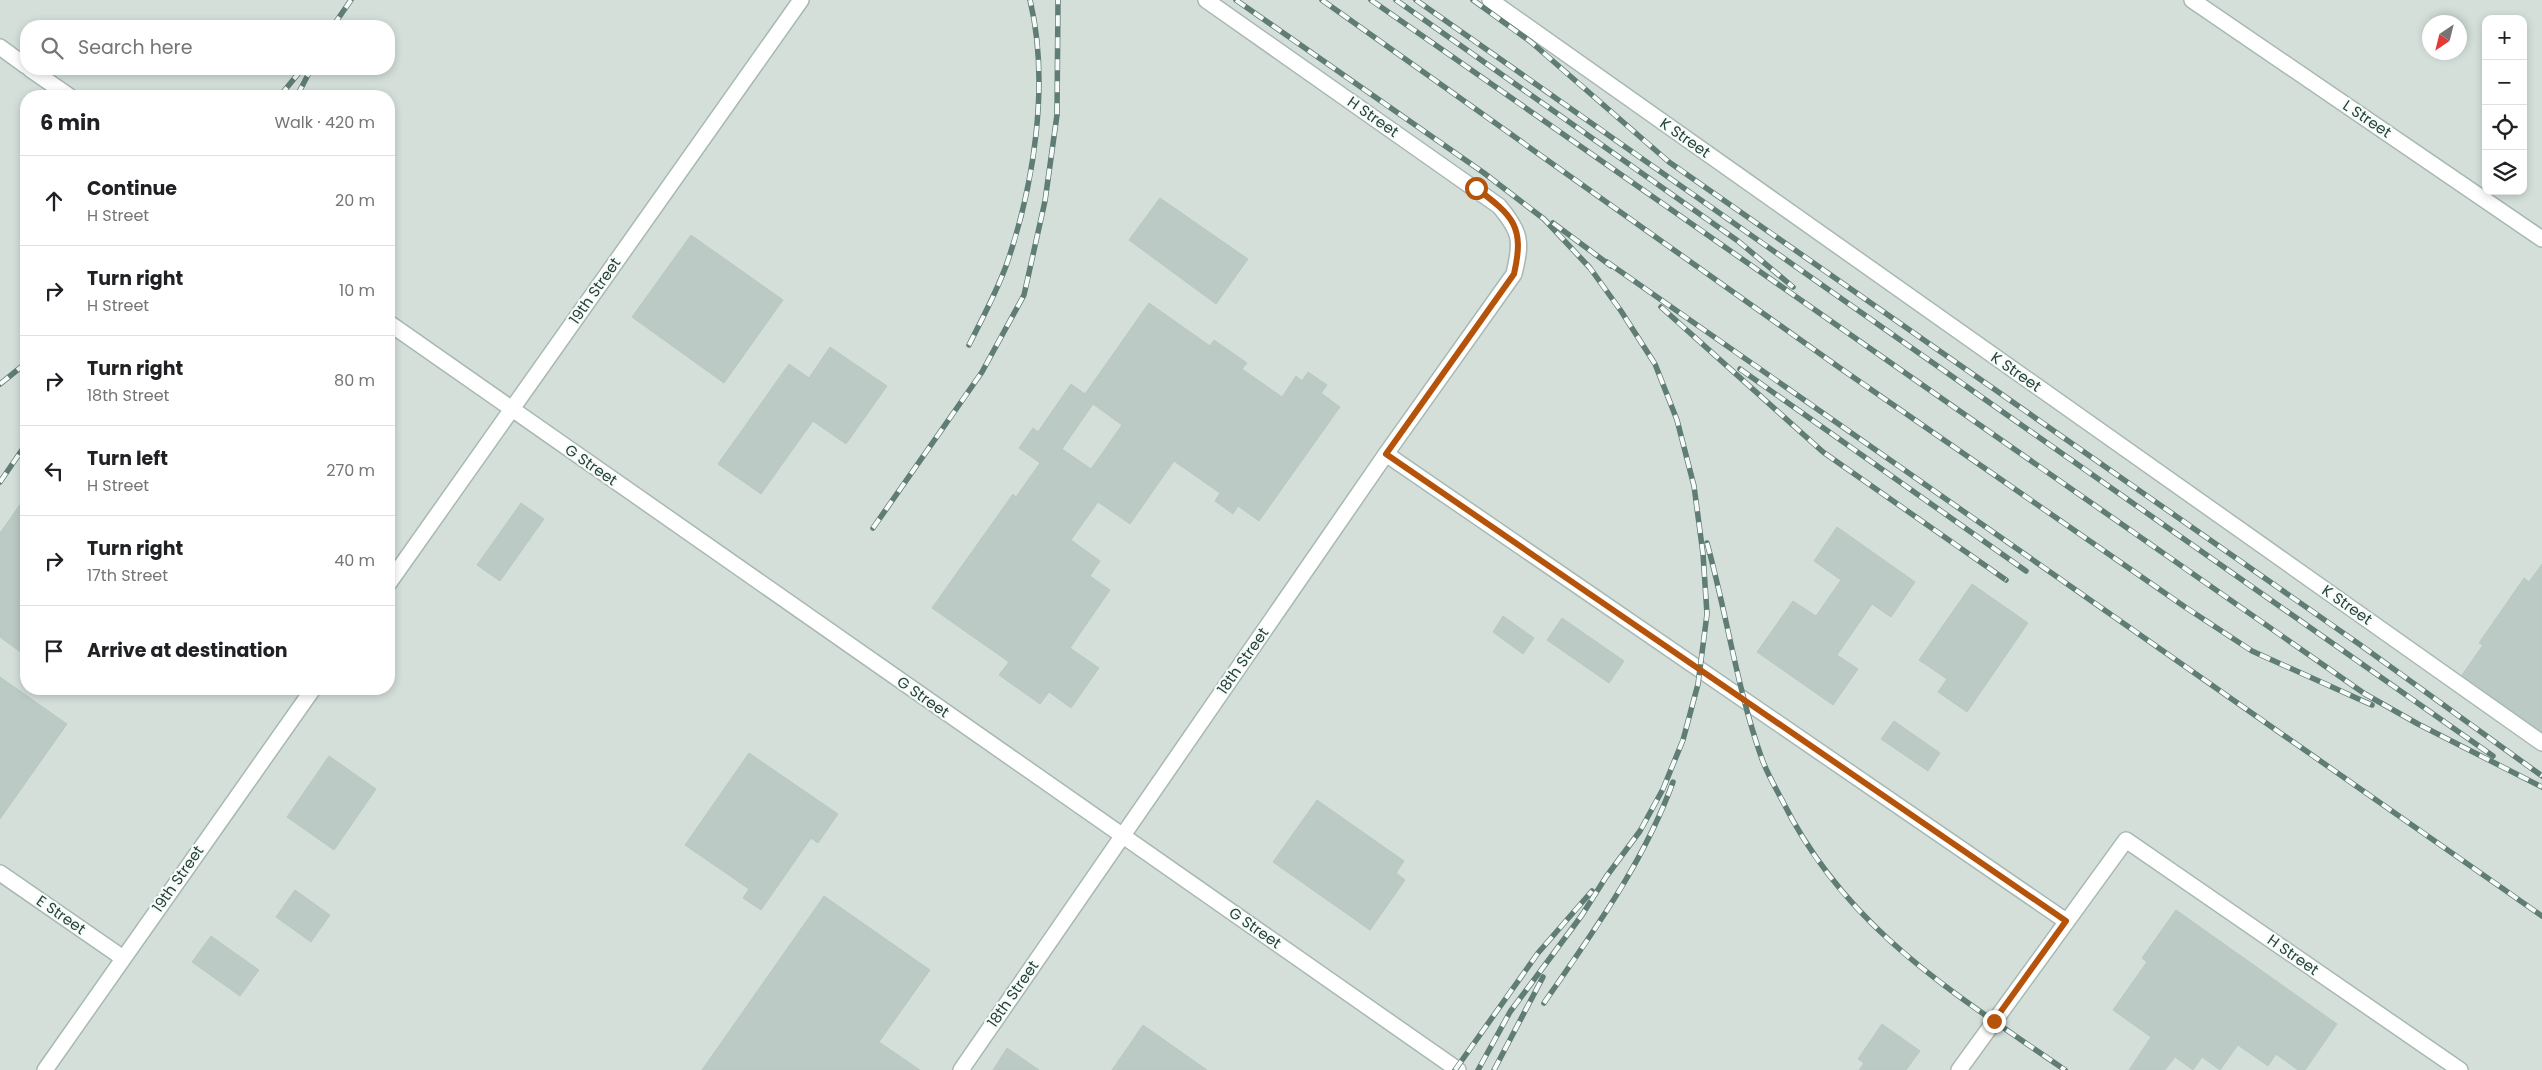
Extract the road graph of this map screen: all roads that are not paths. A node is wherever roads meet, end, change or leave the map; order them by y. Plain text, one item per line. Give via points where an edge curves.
1 (801, 0) edge
2 (1206, 0) edge
3 (1490, 0) edge
4 (2192, 0) edge
5 (0, 47) edge
6 (20, 62) edge
7 (39, 75) edge
8 (60, 90) edge
9 (2542, 239) edge
10 (1520, 250) joint
11 (395, 327) edge
12 (511, 410) junction
13 (1386, 454) junction
14 (395, 574) edge
15 (309, 695) edge
16 (2542, 743) edge
17 (1122, 835) junction
18 (0, 873) edge
19 (2066, 921) junction
20 (122, 958) junction
21 (45, 1070) edge
22 (961, 1070) edge
23 (1458, 1070) edge
24 (1959, 1070) edge
25 (2460, 1070) edge

1 - 12 lane, 19th Street
2 - 10 lane, H Street via 1499,206 1515,225
3 - 16 lane, K Street
4 - 9 lane, L Street
5 - 6 lane
7 - 8 lane
10 - 13 lane, 18th Street via 1514,274
11 - 12 lane, G Street
12 - 14 lane, 19th Street
12 - 17 lane, G Street
13 - 17 lane, 18th Street
13 - 19 lane
15 - 20 lane, 19th Street
17 - 22 lane, 18th Street
17 - 23 lane, G Street
18 - 20 lane, E Street
19 - 24 lane
19 - 25 lane, H Street via 2126,840
20 - 21 lane, 19th Street

